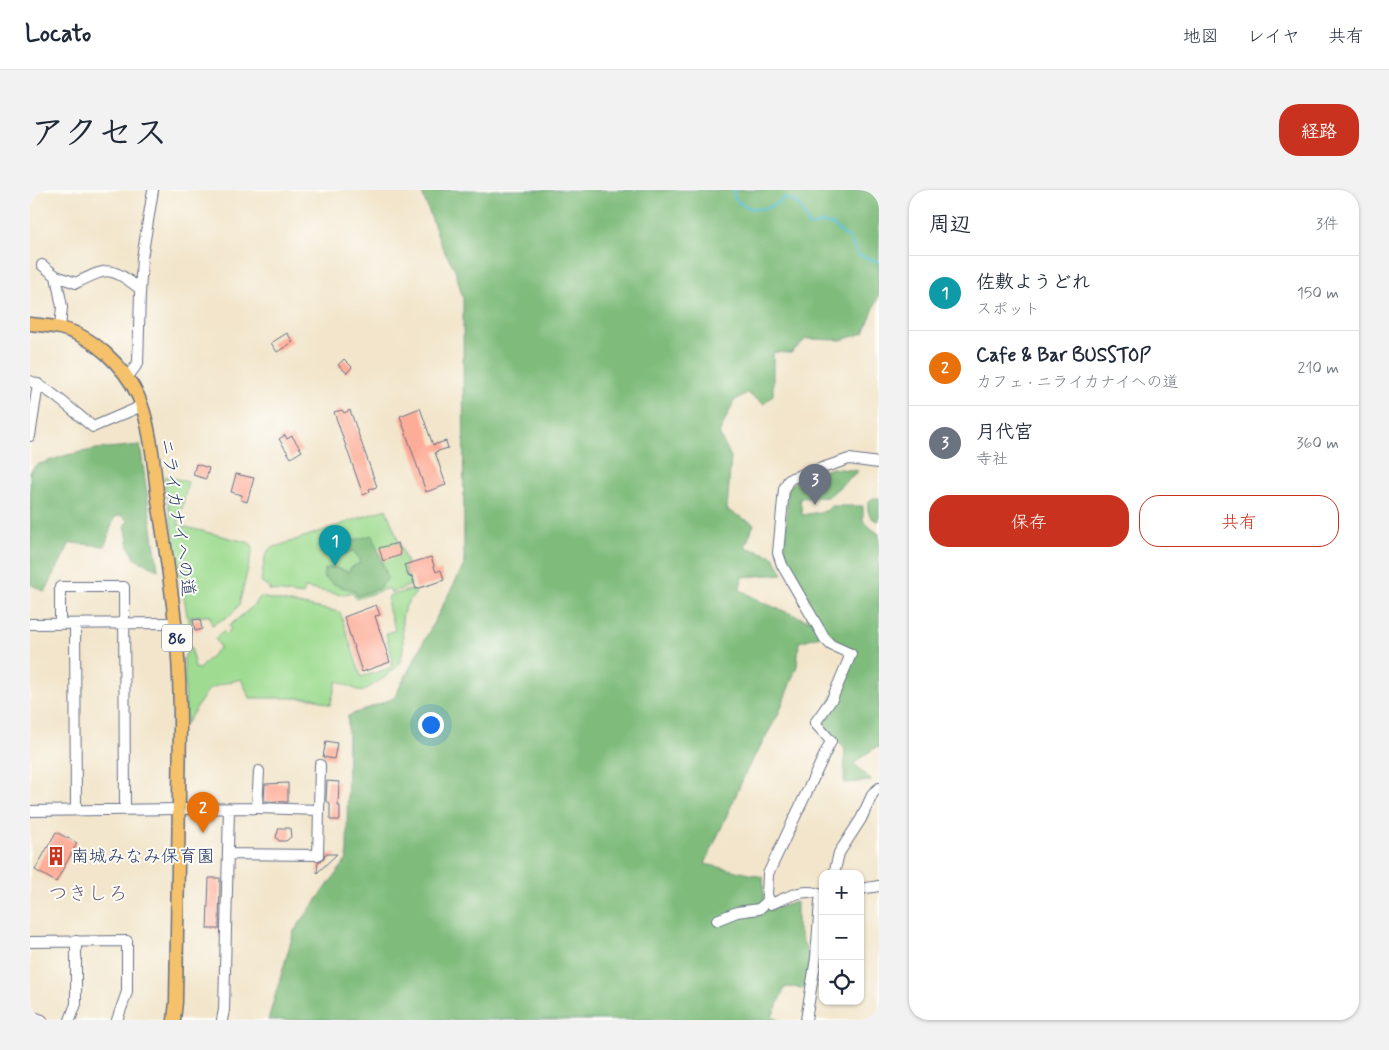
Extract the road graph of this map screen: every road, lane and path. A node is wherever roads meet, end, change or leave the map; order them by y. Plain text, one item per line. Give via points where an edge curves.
1 (153, 190) edge
2 (42, 265) dead end
3 (56, 276) junction
4 (140, 290) junction
5 (30, 324) edge
6 (60, 328) junction
7 (127, 378) junction
8 (34, 382) edge
9 (141, 404) junction
10 (30, 436) edge
11 (879, 463) edge
12 (60, 623) junction
13 (175, 623) junction
14 (30, 624) edge
15 (74, 624) junction
16 (124, 625) junction
17 (320, 765) dead end
18 (259, 771) dead end
19 (879, 788) edge
20 (257, 808) junction
21 (125, 809) junction
22 (178, 809) junction
23 (229, 809) junction
24 (76, 810) junction
25 (319, 810) junction
26 (30, 811) edge
27 (228, 854) junction
28 (835, 870) edge
29 (879, 886) edge
30 (864, 889) edge
31 (819, 894) edge
32 (769, 900) junction
33 (819, 915) edge
34 (717, 920) dead end
35 (30, 942) edge
36 (76, 942) junction
37 (30, 1016) edge
38 (42, 1020) edge
39 (70, 1020) edge
40 (117, 1020) edge
41 (174, 1020) edge
42 (222, 1020) edge
43 (806, 1020) edge

1 - 4 street
2 - 3 street
3 - 4 street via 76,283 109,270 124,276
3 - 6 street via 62,307
4 - 7 street via 138,363
5 - 6 main road, ニライカナイへの道 / 86
6 - 7 main road, ニライカナイへの道 / 86 via 97,347
7 - 9 main road, ニライカナイへの道 / 86
8 - 9 street via 94,427
8 - 10 street
9 - 13 main road, ニライカナイへの道 / 86 via 149,437
11 - 32 street via 849,459 792,478 784,489 778,553 782,565 825,640 851,654 832,699 815,723 832,742 768,874 766,895
12 - 14 street
12 - 15 street
12 - 16 street via 60,587 124,587
13 - 16 street
13 - 22 main road, ニライカナイへの道 / 86 via 180,709
15 - 16 street
15 - 24 street
16 - 21 street
17 - 25 street
18 - 20 street
19 - 28 street via 839,853
20 - 23 street
20 - 25 street
21 - 22 street
21 - 24 street
22 - 23 street
22 - 41 main road, ニライカナイへの道 / 86
23 - 27 street
24 - 26 street
25 - 27 street via 318,855
27 - 42 street
29 - 30 street
31 - 32 street via 803,891 771,904
32 - 34 street via 759,909 737,912
33 - 43 street
35 - 36 street
36 - 39 street via 76,1004
36 - 40 street via 127,941 127,992
37 - 38 street

